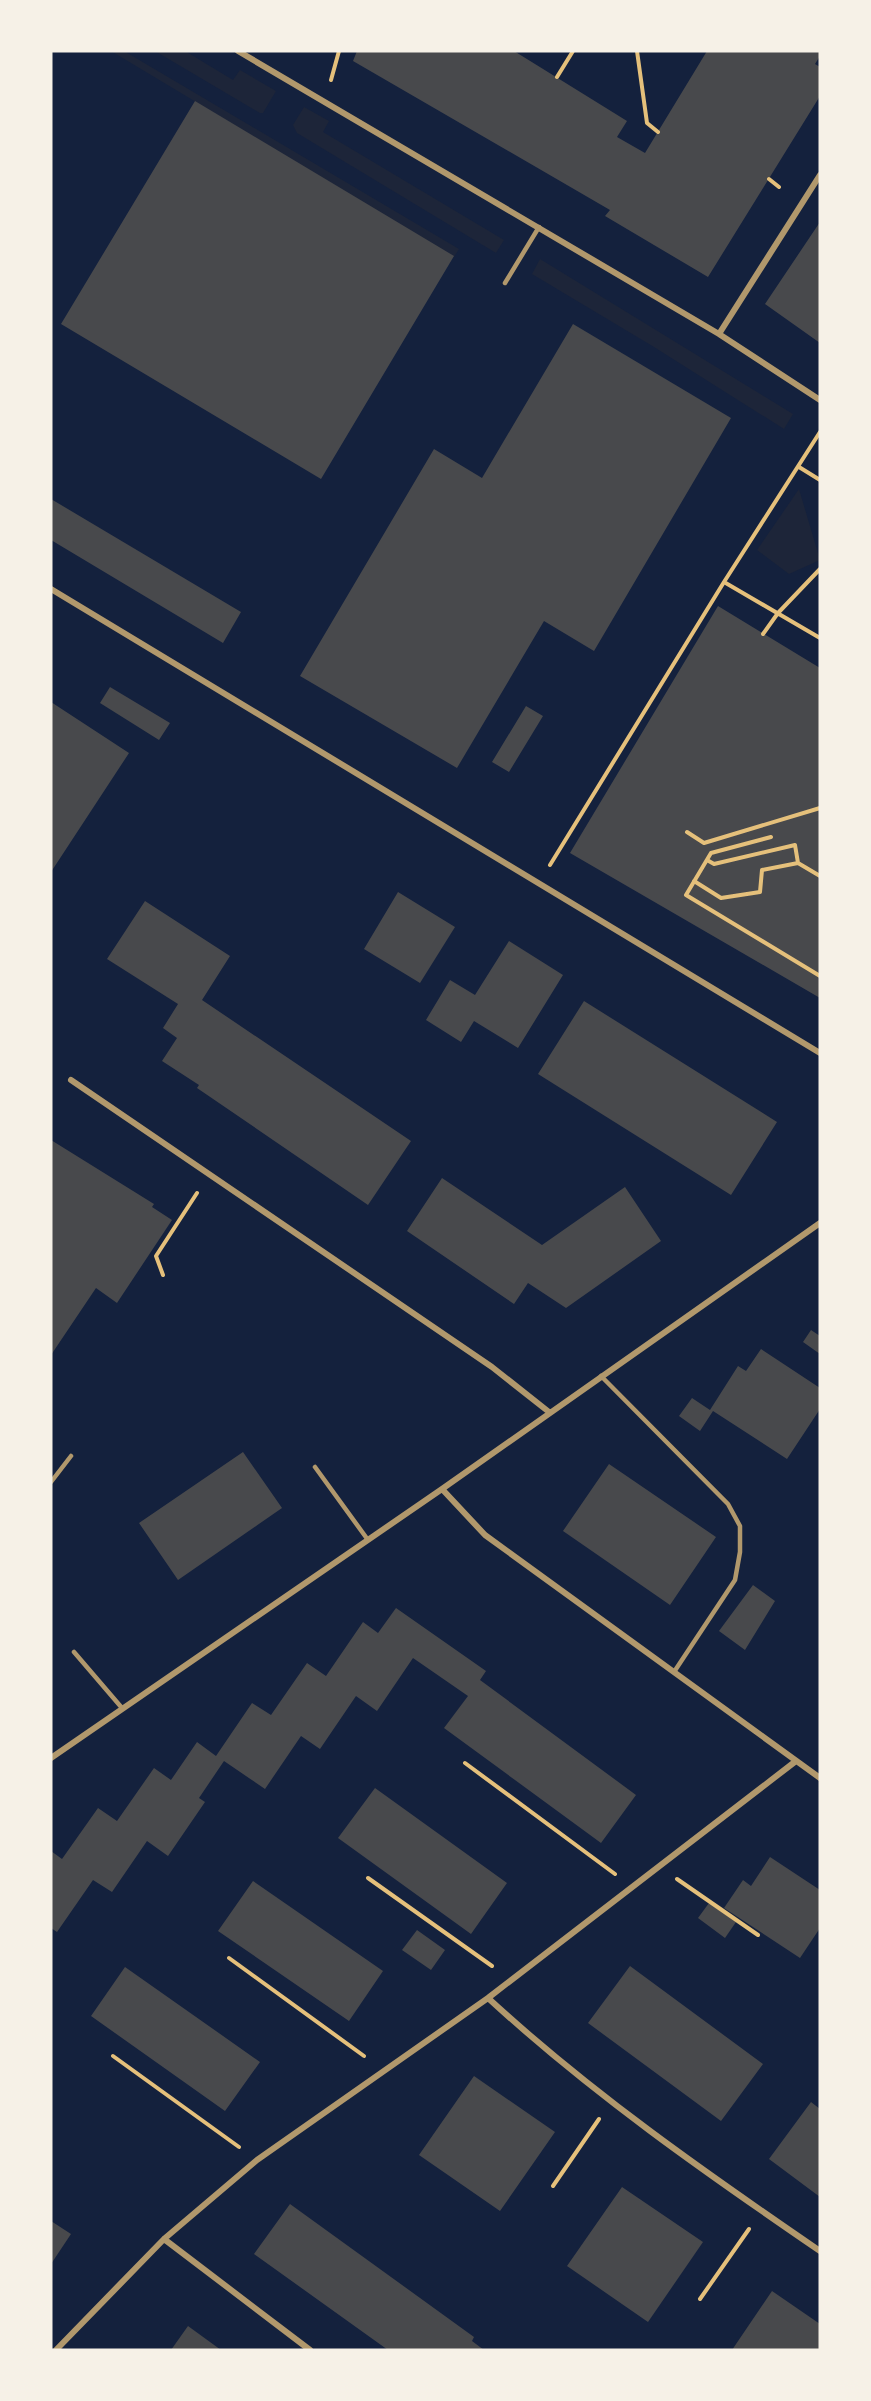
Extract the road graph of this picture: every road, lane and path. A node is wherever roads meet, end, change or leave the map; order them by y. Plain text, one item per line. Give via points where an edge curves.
1 (238, 51) edge
2 (339, 51) edge
3 (573, 51) edge
4 (636, 51) edge
5 (557, 77) dead end
6 (324, 101) junction
7 (658, 132) dead end
8 (820, 175) edge
9 (769, 179) dead end
10 (779, 187) dead end
11 (539, 227) junction
12 (505, 283) dead end
13 (718, 333) junction
14 (820, 400) edge
15 (820, 432) edge
16 (799, 466) junction
17 (820, 480) edge
18 (820, 568) edge
19 (724, 582) junction
20 (51, 589) edge
21 (778, 613) junction
22 (764, 634) dead end
23 (820, 638) edge
24 (820, 808) edge
25 (687, 832) dead end
26 (771, 837) dead end
27 (707, 860) junction
28 (798, 863) junction
29 (820, 876) edge
30 (694, 881) junction
31 (539, 884) junction
32 (820, 976) edge
33 (820, 1053) edge
34 (71, 1080) dead end
35 (209, 1174) junction
36 (820, 1223) edge
37 (163, 1275) dead end
38 (601, 1376) junction
39 (549, 1412) junction
40 (71, 1456) dead end
41 (315, 1467) dead end
42 (51, 1482) edge
43 (442, 1489) junction
44 (368, 1540) junction
45 (74, 1652) dead end
46 (674, 1672) junction
47 (122, 1708) junction
48 (51, 1758) edge
49 (796, 1761) junction
50 (465, 1763) dead end
51 (820, 1778) edge
52 (659, 1867) junction
53 (368, 1878) dead end
54 (633, 1887) junction
55 (758, 1935) dead end
56 (229, 1958) dead end
57 (512, 1980) junction
58 (488, 1998) junction
59 (113, 2056) dead end
60 (384, 2071) junction
61 (611, 2101) junction
62 (257, 2160) junction
63 (553, 2186) dead end
64 (761, 2211) junction
65 (164, 2239) junction
66 (820, 2252) edge
67 (700, 2300) dead end
68 (56, 2350) edge
69 (310, 2350) edge

1 - 6 street
2 - 6 path
3 - 5 path
4 - 7 path via 647,123
6 - 11 street
8 - 13 street
9 - 10 path
11 - 12 lane
11 - 13 street
13 - 14 street
15 - 16 path
16 - 17 path
16 - 19 path
18 - 21 path
19 - 21 path
19 - 31 path
20 - 31 street
21 - 22 path
21 - 23 path
24 - 25 path via 704,843
26 - 27 path via 711,853
27 - 28 path via 714,864 795,845
27 - 30 path
28 - 29 path
28 - 30 path via 762,870 760,892 721,898
30 - 32 path via 686,895
31 - 33 street
34 - 35 street
35 - 37 path via 156,1256
35 - 39 street via 492,1367
36 - 38 street
38 - 39 street
38 - 46 lane via 728,1504 740,1526 735,1580
39 - 43 street
40 - 42 lane
41 - 44 lane
43 - 44 street
43 - 46 street via 484,1535
44 - 47 street
45 - 47 lane
46 - 49 street
47 - 48 street
49 - 51 street
49 - 52 street
50 - 54 path
52 - 54 street
52 - 55 path
53 - 57 path
54 - 57 street
56 - 60 path
57 - 58 street
58 - 60 street
58 - 61 street
59 - 62 path
60 - 62 street
61 - 63 path
61 - 64 street
62 - 65 street
64 - 66 street
64 - 67 path
65 - 68 street
65 - 69 street

